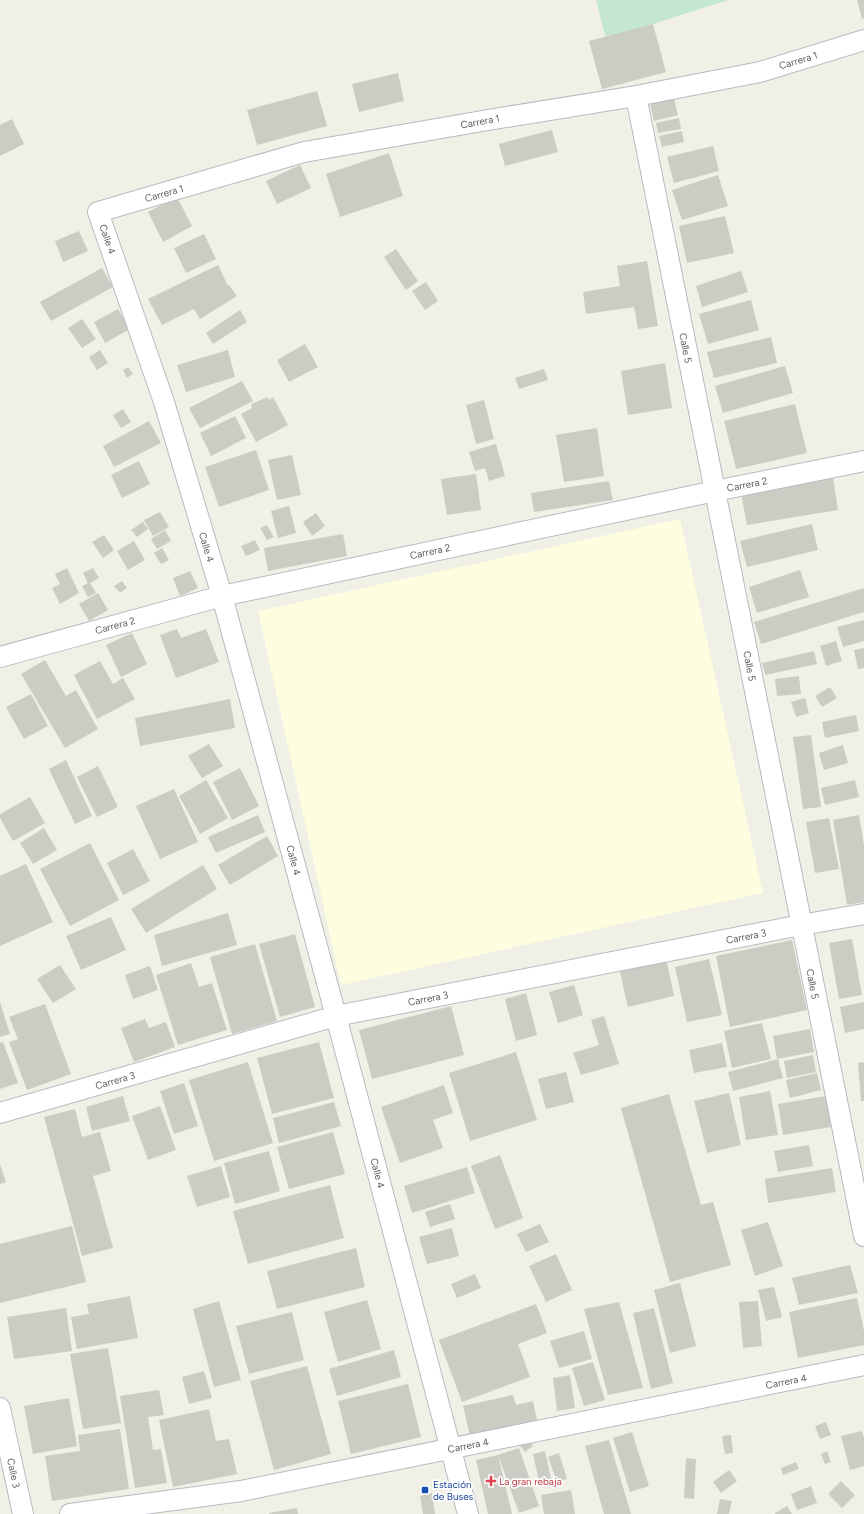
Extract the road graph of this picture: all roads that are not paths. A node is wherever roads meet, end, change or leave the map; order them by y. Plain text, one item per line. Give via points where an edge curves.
1 (864, 40) edge
2 (636, 96) junction
3 (98, 212) joint
4 (864, 461) edge
5 (715, 491) junction
6 (222, 596) junction
7 (0, 657) edge
8 (864, 914) edge
9 (802, 925) junction
10 (336, 1016) junction
11 (0, 1113) edge
12 (864, 1236) edge
13 (864, 1365) edge
14 (0, 1408) edge
15 (450, 1449) junction
16 (24, 1514) edge
17 (70, 1514) edge
18 (468, 1514) edge

1 - 2 street, Carrera 1 via 760,72
2 - 3 street, Carrera 1 via 304,152
2 - 5 street, Calle 5
3 - 6 street, Calle 4 via 164,402
4 - 5 street, Carrera 2
5 - 6 street, Carrera 2
5 - 9 street, Calle 5
6 - 7 street, Carrera 2
6 - 10 street, Calle 4
8 - 9 street, Carrera 3
9 - 10 street, Carrera 3
9 - 12 street, Calle 5
10 - 11 street, Carrera 3
10 - 15 street, Calle 4
13 - 15 street, Carrera 4
14 - 16 street, Calle 3
15 - 17 street, Carrera 4 via 241,1491
15 - 18 street, Calle 4

